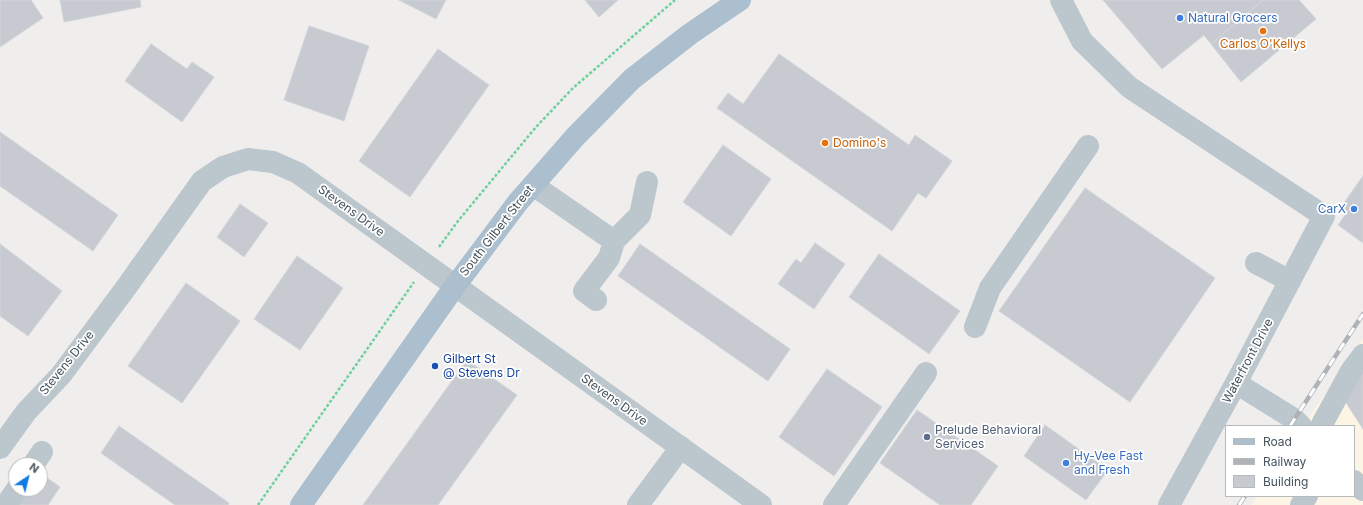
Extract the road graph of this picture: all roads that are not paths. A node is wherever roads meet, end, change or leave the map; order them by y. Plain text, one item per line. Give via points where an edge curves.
1 (740, 0) edge
2 (1061, 0) edge
3 (1088, 146) dead end
4 (647, 182) dead end
5 (532, 185) junction
6 (614, 241) junction
7 (1256, 263) dead end
8 (1290, 281) junction
9 (455, 286) junction
10 (596, 300) dead end
11 (975, 327) dead end
12 (1363, 355) edge
13 (926, 373) dead end
14 (1236, 383) junction
15 (1300, 425) edge
16 (1323, 425) edge
17 (680, 447) junction
18 (0, 448) edge
19 (1355, 482) edge
20 (1363, 490) edge
21 (300, 505) edge
22 (638, 505) edge
23 (761, 505) edge
24 (834, 505) edge
25 (1169, 505) edge

1 - 5 main road, South Gilbert Street via 690,34 632,79
2 - 8 street, Waterfront Drive via 1082,41 1129,87 1324,216
3 - 11 street via 990,288
4 - 6 street via 640,214
5 - 6 street
5 - 9 main road, South Gilbert Street
6 - 10 street via 609,258 584,291
7 - 8 street
8 - 14 street, Waterfront Drive
9 - 17 street, Stevens Drive
9 - 18 street, Stevens Drive via 298,173 273,162 248,159 223,167 202,181 61,375 26,412
9 - 21 main road, South Gilbert Street
12 - 16 street via 1351,371
13 - 24 street
14 - 15 street
14 - 25 street, Waterfront Drive
17 - 22 street
17 - 23 street, Stevens Drive
19 - 20 street

